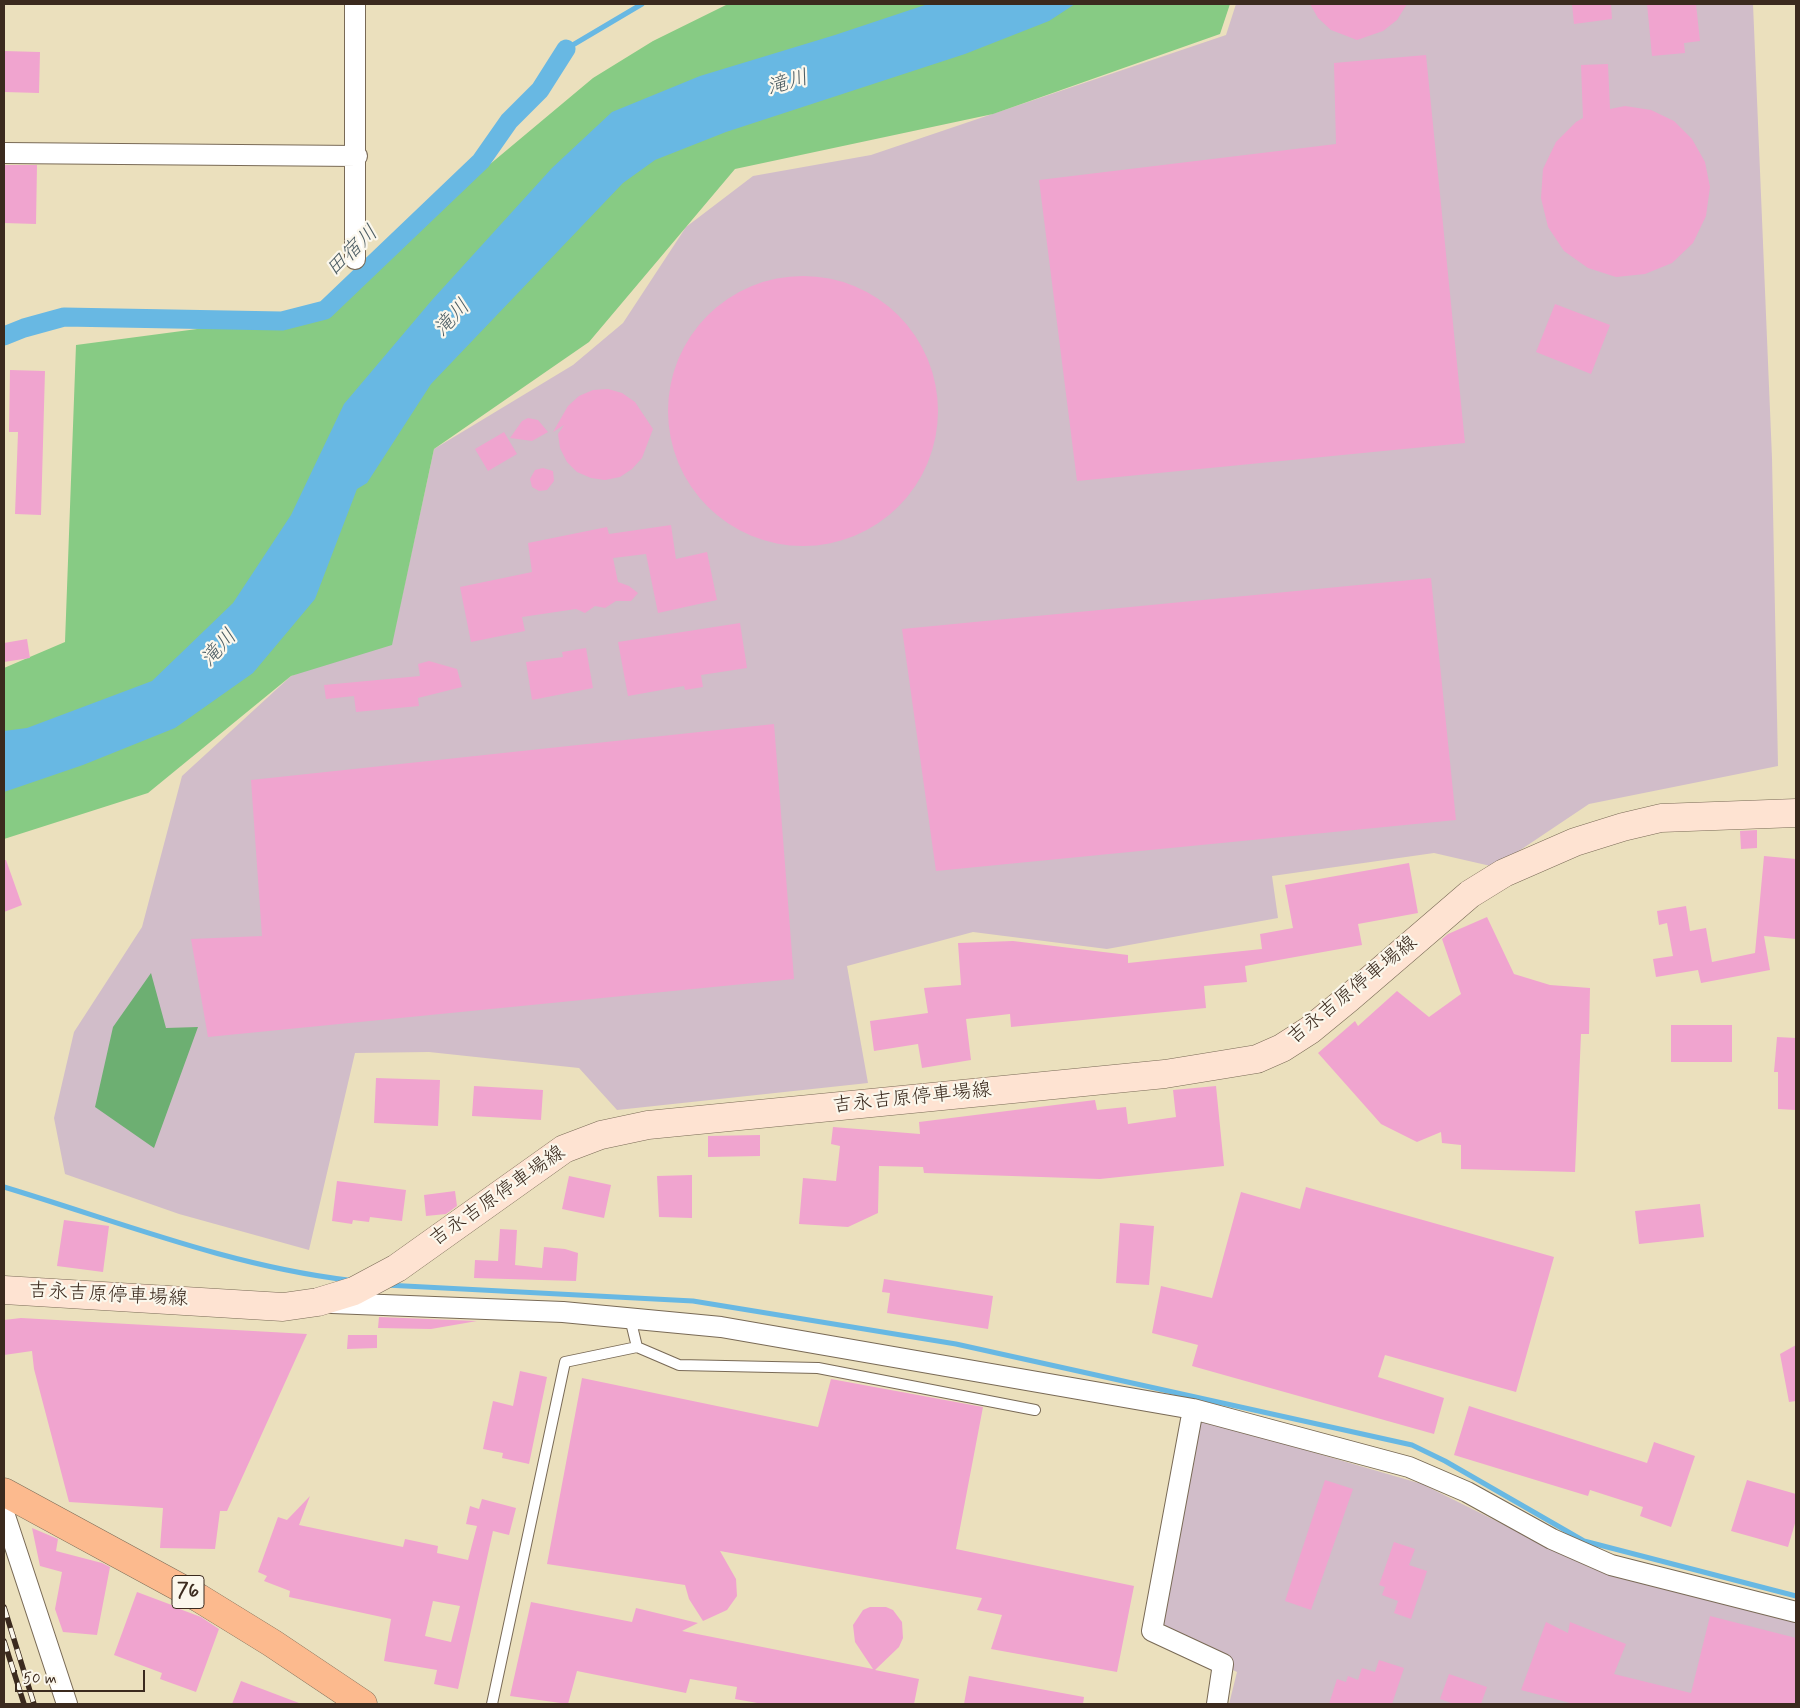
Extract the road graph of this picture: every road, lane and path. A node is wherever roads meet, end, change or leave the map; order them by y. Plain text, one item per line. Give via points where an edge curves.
1 (355, 4) edge
2 (4, 153) edge
3 (356, 156) junction
4 (355, 259) dead end
5 (1796, 814) edge
6 (4, 1290) edge
7 (318, 1302) junction
8 (630, 1318) junction
9 (637, 1347) junction
10 (1193, 1409) junction
11 (1035, 1410) dead end
12 (4, 1492) edge
13 (4, 1513) edge
14 (1796, 1612) edge
15 (68, 1704) edge
16 (364, 1704) edge
17 (492, 1704) edge
18 (1217, 1704) edge

1 - 3 street
2 - 3 street
3 - 4 street
5 - 7 main road, 吉永吉原停車場線 via 1661,818 1575,842 1504,873 1470,894 1310,1030 1257,1059 1165,1074 648,1125 601,1134 564,1149 397,1268 354,1291
6 - 7 main road, 吉永吉原停車場線 via 283,1307
7 - 8 street via 563,1312
8 - 9 lane
8 - 10 street via 721,1327
9 - 11 lane via 678,1365 818,1368
9 - 17 lane via 565,1362
10 - 14 street via 1410,1467 1467,1492 1552,1539 1611,1564
10 - 18 street via 1152,1631 1223,1664
12 - 16 main road, 76 via 199,1598
13 - 15 street

